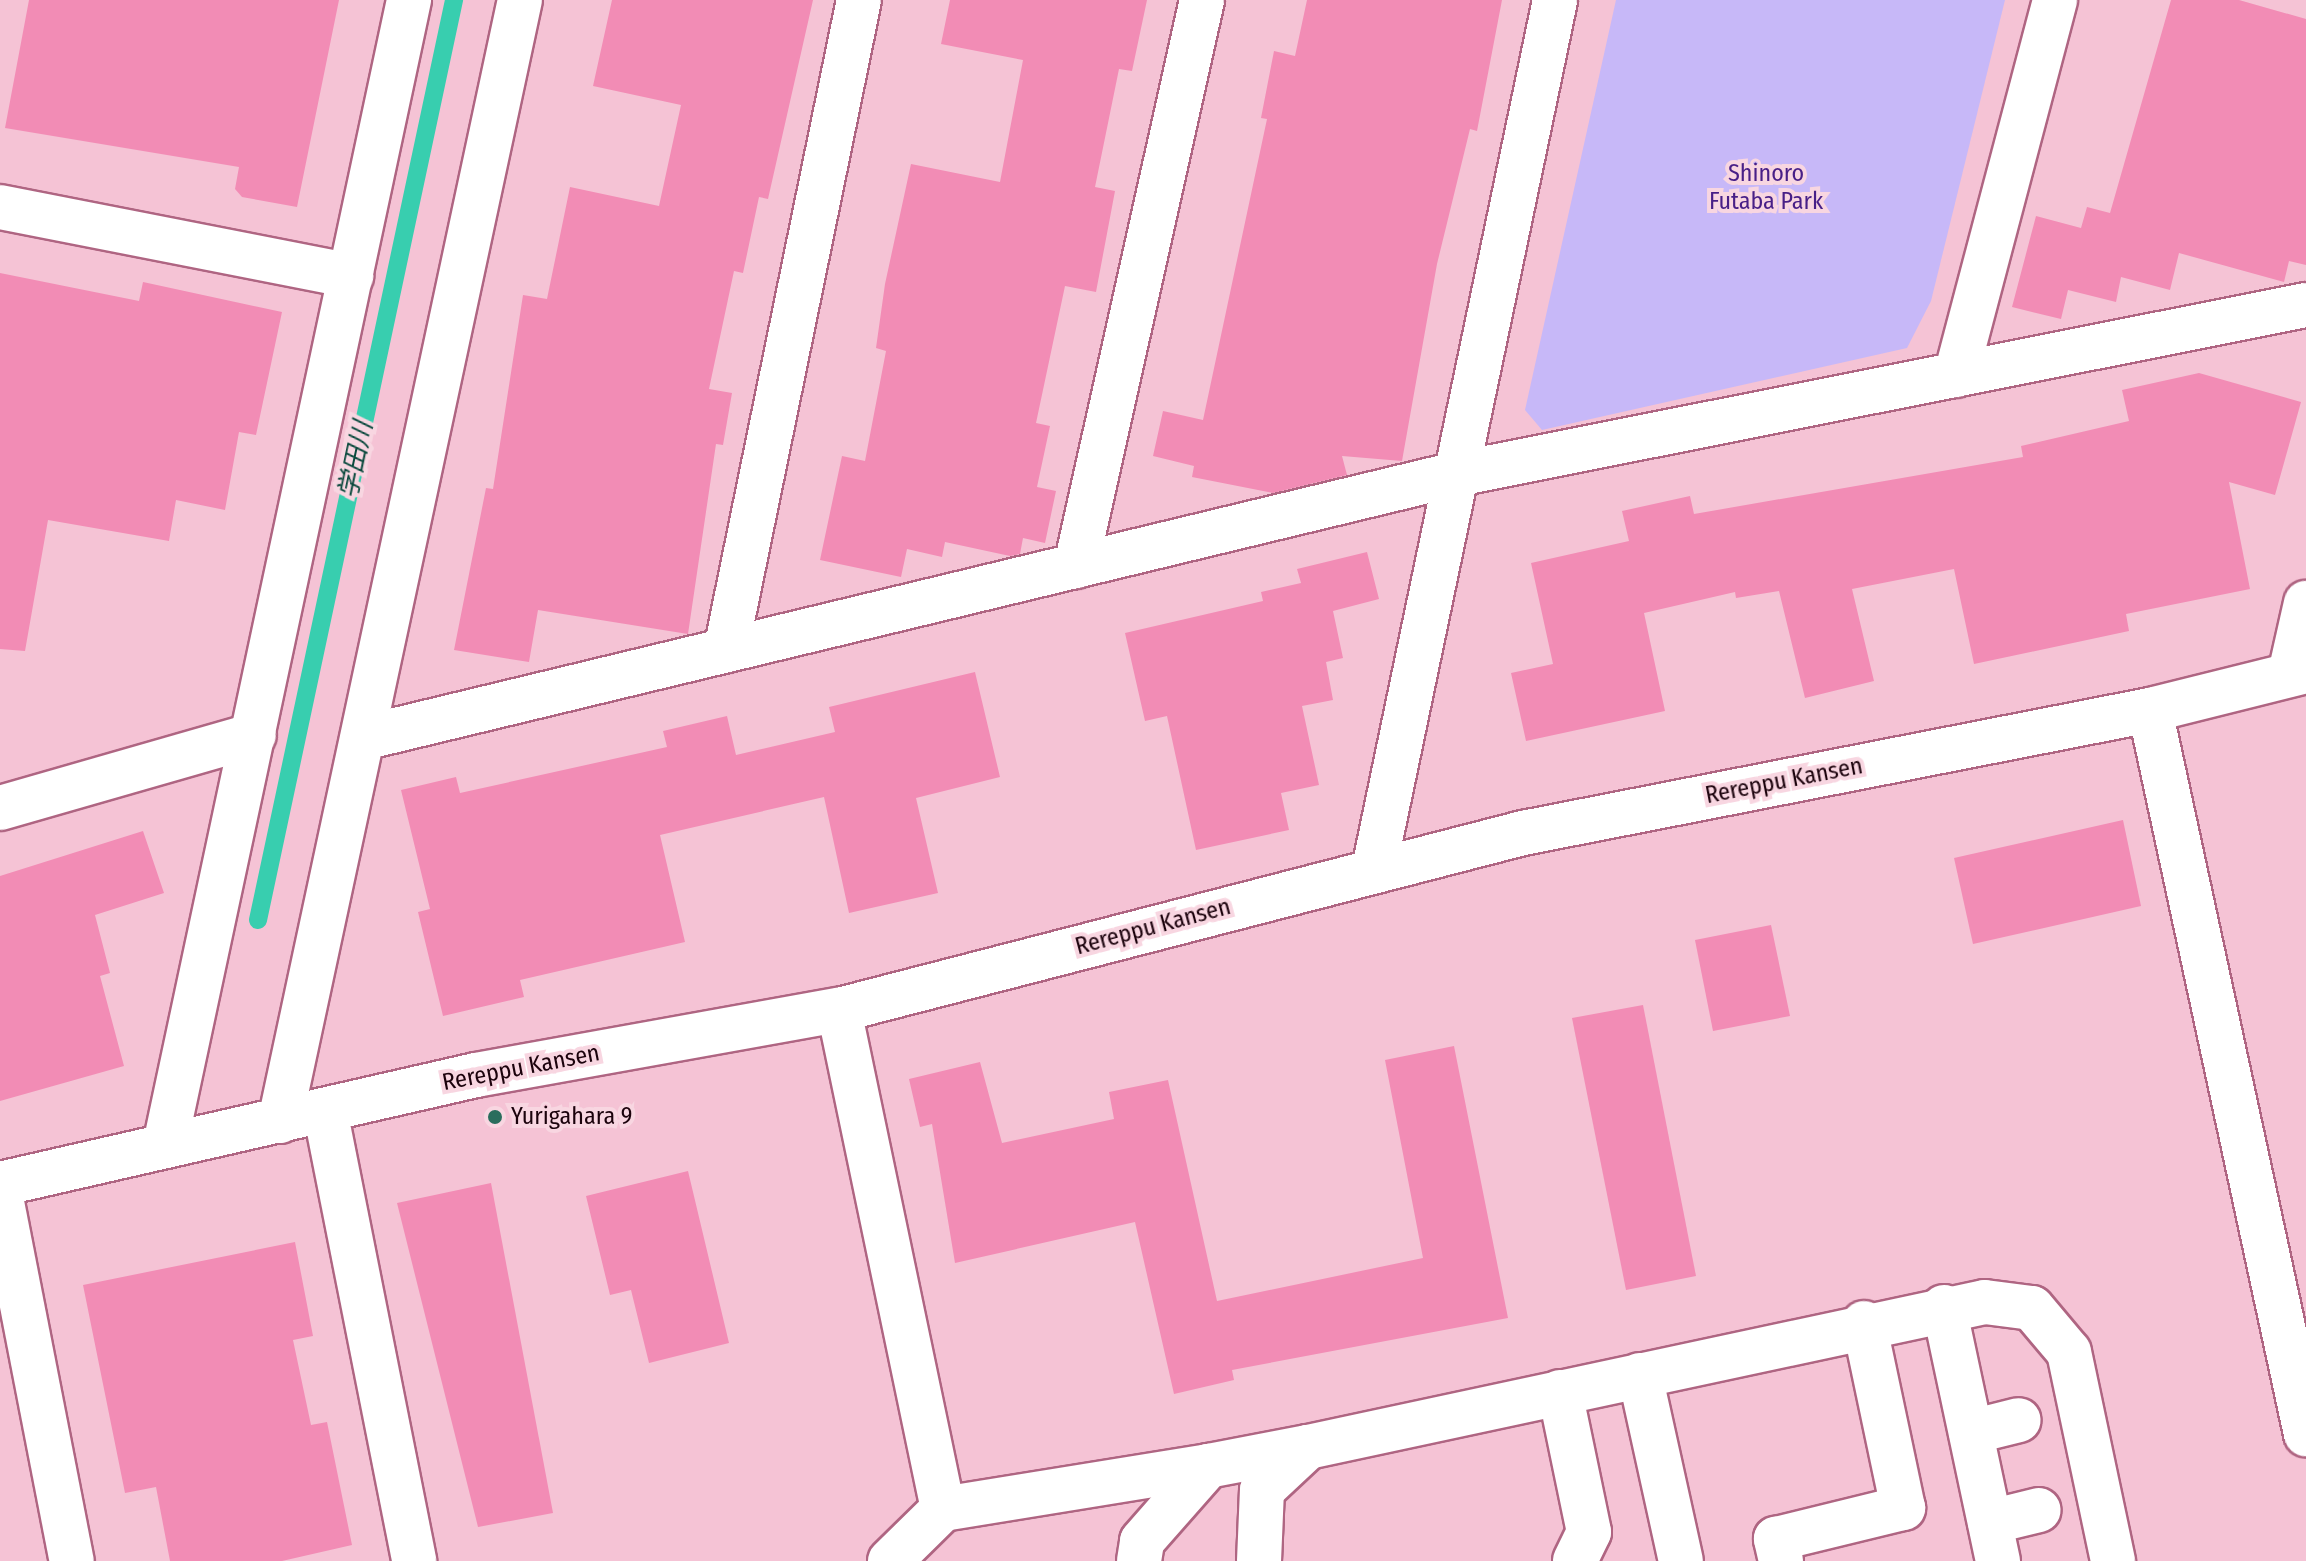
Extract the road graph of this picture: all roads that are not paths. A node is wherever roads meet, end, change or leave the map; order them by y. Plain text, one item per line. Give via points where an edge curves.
1 (409, 0) edge
2 (520, 0) edge
3 (859, 0) edge
4 (1202, 0) edge
5 (1555, 0) edge
6 (2055, 0) edge
7 (0, 207) edge
8 (351, 276) junction
9 (2306, 305) edge
10 (1956, 375) junction
11 (1452, 475) junction
12 (1076, 566) junction
13 (2306, 603) edge
14 (726, 650) junction
15 (2298, 673) edge
16 (2150, 710) junction
17 (254, 735) junction
18 (363, 738) junction
19 (0, 808) edge
20 (1374, 869) junction
21 (839, 1010) junction
22 (325, 1110) junction
23 (280, 1121) junction
24 (165, 1145) junction
25 (0, 1184) edge
26 (0, 1192) edge
27 (1944, 1307) junction
28 (1864, 1323) junction
29 (1640, 1375) junction
30 (1560, 1392) junction
31 (2019, 1420) dead end
32 (1971, 1432) junction
33 (2306, 1434) edge
34 (1308, 1447) junction
35 (1208, 1466) junction
36 (943, 1509) junction
37 (2039, 1510) dead end
38 (1994, 1542) edge
39 (72, 1561) edge
40 (414, 1561) edge
41 (890, 1561) edge
42 (1139, 1561) edge
43 (1259, 1561) edge
44 (1575, 1561) edge
45 (1681, 1561) edge
46 (1781, 1561) edge
47 (2113, 1561) edge

1 - 8 street
2 - 18 street
3 - 14 street
4 - 12 street
5 - 11 street
6 - 10 street
7 - 8 street
8 - 17 street
9 - 10 street
10 - 11 street
11 - 12 street
11 - 20 street
12 - 14 street
13 - 15 street
14 - 18 street
15 - 16 street, Rereppu Kansen
16 - 20 street, Rereppu Kansen
16 - 33 street
17 - 19 street
17 - 24 street
18 - 23 street
20 - 21 street, Rereppu Kansen
21 - 22 street, Rereppu Kansen
21 - 36 street
22 - 23 street, Rereppu Kansen
22 - 40 street
23 - 24 street, Rereppu Kansen
24 - 25 street, Rereppu Kansen
26 - 39 street
27 - 28 street
27 - 32 street
27 - 47 street via 2032,1308 2069,1352
28 - 29 street
28 - 46 street via 1903,1508 1776,1539
29 - 30 street
29 - 45 street
30 - 34 street
30 - 44 street via 1589,1532
31 - 32 street
32 - 38 street
34 - 35 street
34 - 43 street via 1262,1490
35 - 36 street
35 - 42 street via 1142,1541
36 - 41 street
37 - 38 street

